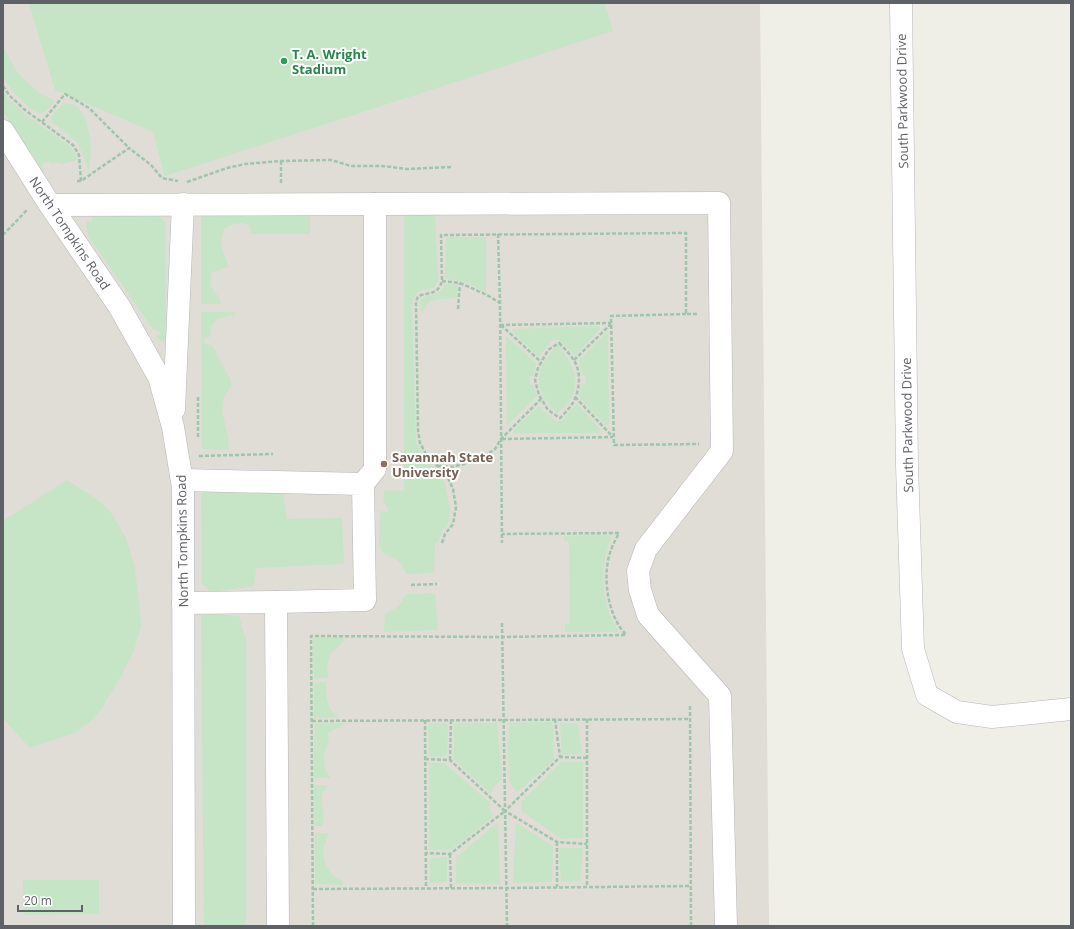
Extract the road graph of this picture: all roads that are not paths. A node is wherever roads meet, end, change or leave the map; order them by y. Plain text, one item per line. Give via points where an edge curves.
1 (901, 3) edge
2 (3, 131) edge
3 (183, 204) junction
4 (376, 204) junction
5 (50, 205) junction
6 (174, 427) junction
7 (182, 480) junction
8 (363, 484) junction
9 (276, 602) junction
10 (183, 603) junction
11 (1071, 709) edge
12 (184, 926) edge
13 (278, 926) edge
14 (726, 926) edge

1 - 11 street, South Parkwood Drive via 907,465 913,649 927,696 957,712 992,717
2 - 5 street, North Tompkins Road
3 - 4 street
3 - 5 street
3 - 6 street
4 - 8 street via 375,468
4 - 14 street via 719,203 722,451 646,549 638,571 640,590 648,615 720,696
5 - 6 street, North Tompkins Road via 119,306 159,377
6 - 7 street, North Tompkins Road
7 - 8 street
7 - 10 street, North Tompkins Road
8 - 9 street via 365,600
9 - 10 street
9 - 13 street
10 - 12 street, North Tompkins Road

